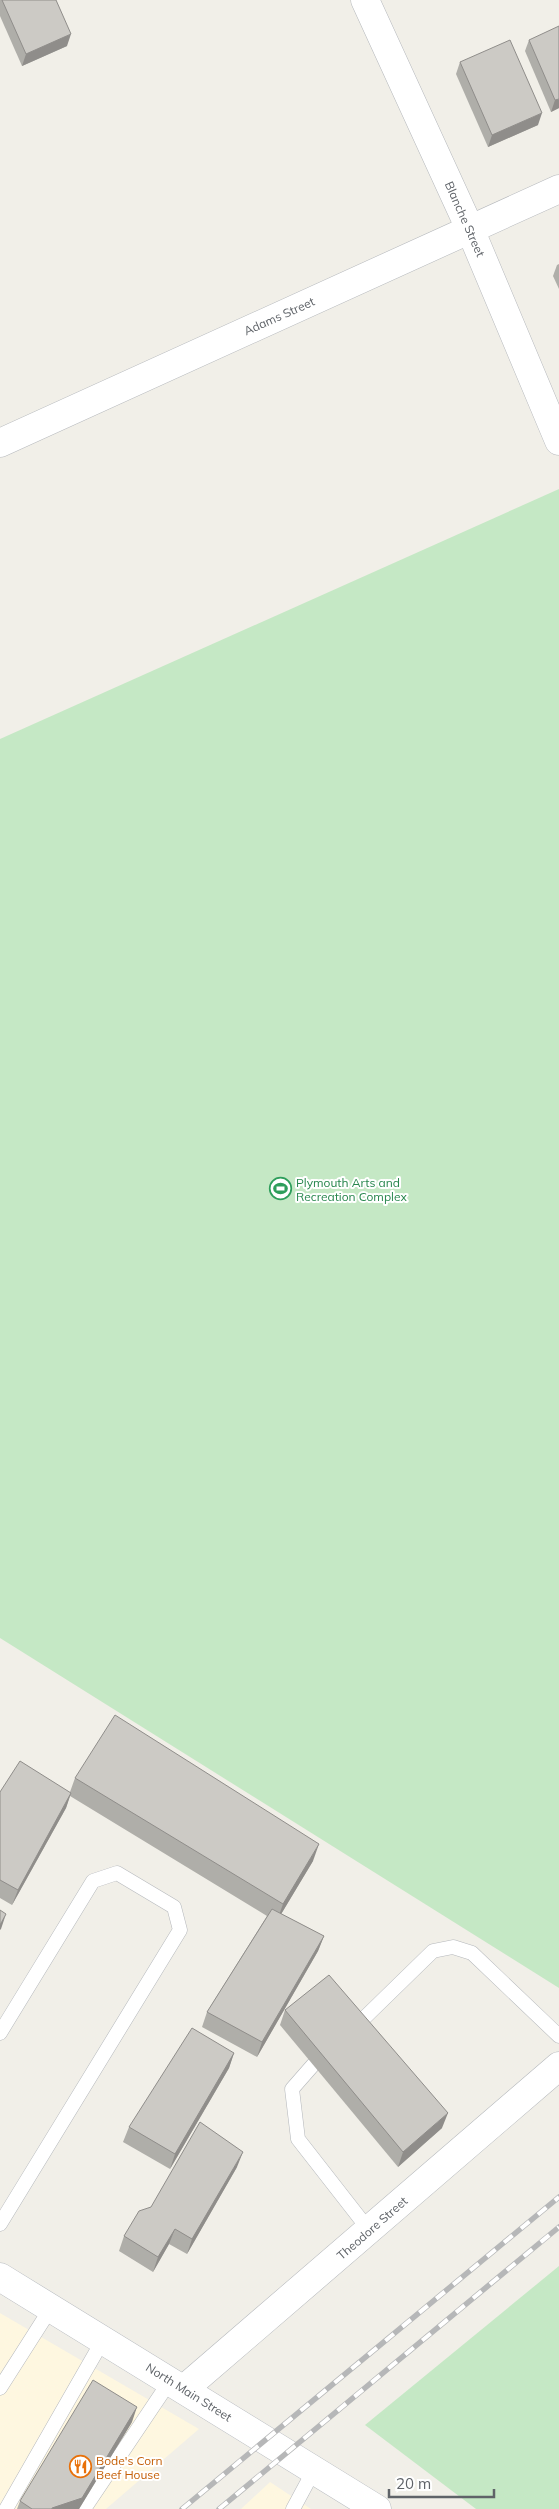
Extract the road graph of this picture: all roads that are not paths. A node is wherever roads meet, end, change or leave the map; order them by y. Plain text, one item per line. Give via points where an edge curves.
1 (365, 0) edge
2 (559, 189) edge
3 (470, 229) junction
4 (559, 441) edge
5 (0, 443) edge
6 (355, 2026) edge
7 (0, 2033) edge
8 (559, 2036) edge
9 (313, 2065) edge
10 (559, 2066) edge
11 (0, 2224) edge
12 (368, 2230) junction
13 (0, 2277) edge
14 (51, 2308) junction
15 (102, 2340) junction
16 (177, 2385) junction
17 (0, 2388) edge
18 (314, 2470) junction
19 (6, 2509) edge
20 (84, 2509) edge
21 (293, 2509) edge
22 (377, 2509) edge

1 - 3 street, Blanche Street
2 - 3 street, Adams Street
3 - 4 street, Blanche Street
3 - 5 street, Adams Street
6 - 8 lane via 433,1950 453,1947 472,1953
7 - 11 lane via 93,1880 118,1873 174,1907 180,1930
9 - 12 lane via 292,2089 298,2139
10 - 12 street, Theodore Street
12 - 16 street, Theodore Street
13 - 14 street, North Main Street
14 - 15 street, North Main Street
14 - 17 lane
15 - 16 street, North Main Street
15 - 19 lane
16 - 18 street, North Main Street
16 - 20 lane
18 - 21 lane
18 - 22 street, North Main Street

